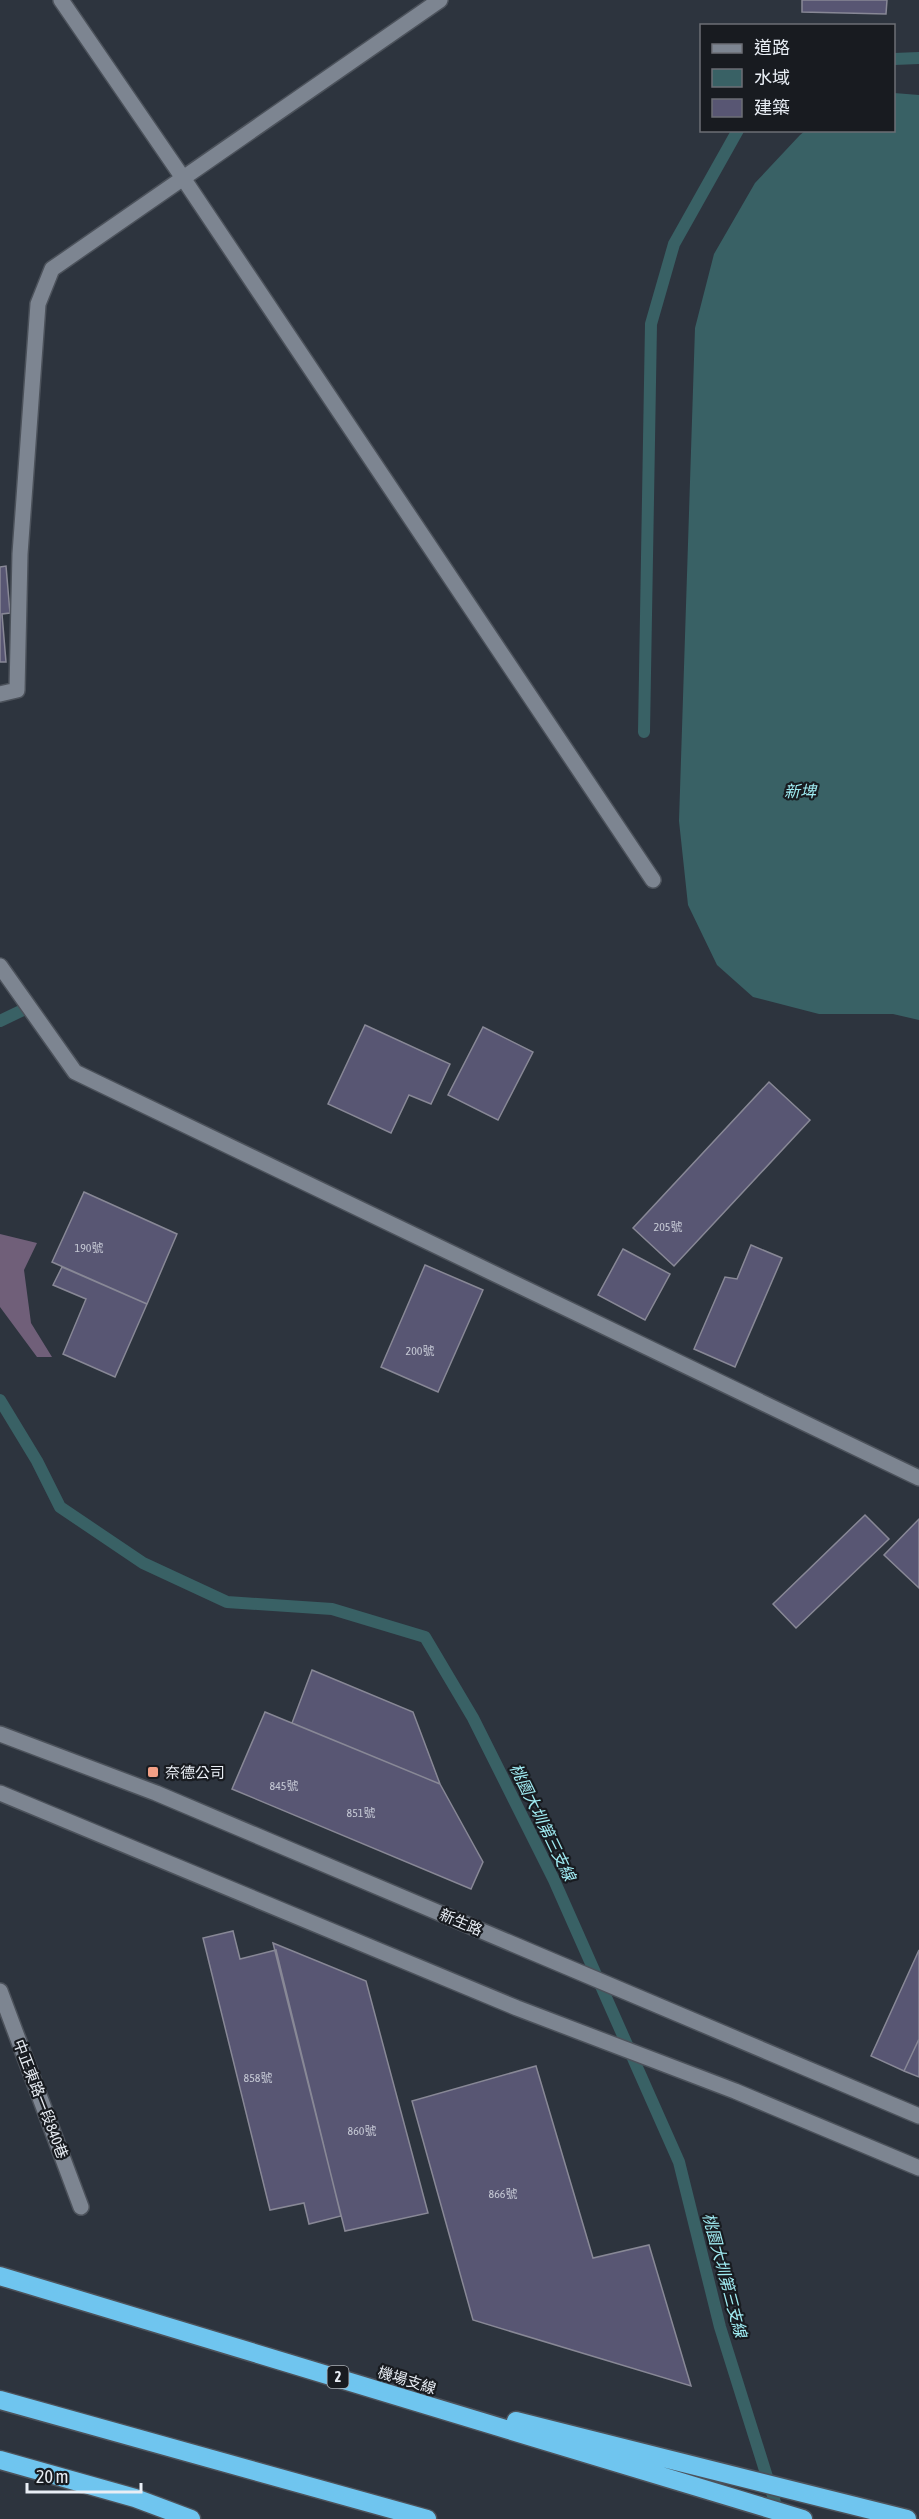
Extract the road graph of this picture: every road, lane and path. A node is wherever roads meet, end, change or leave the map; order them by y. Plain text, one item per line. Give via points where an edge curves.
1 (61, 0) edge
2 (440, 0) edge
3 (183, 178) junction
4 (0, 694) edge
5 (653, 880) dead end
6 (0, 966) edge
7 (919, 1478) edge
8 (0, 1734) edge
9 (0, 1793) edge
10 (0, 1991) edge
11 (919, 2116) edge
12 (919, 2168) edge
13 (81, 2207) dead end
14 (0, 2276) edge
15 (310, 2369) junction
16 (0, 2400) edge
17 (0, 2460) edge
18 (190, 2519) edge
19 (427, 2519) edge
20 (803, 2519) edge
21 (907, 2519) edge

1 - 3 main road
2 - 3 main road
3 - 4 main road via 52,269 39,304 20,554 17,690
3 - 5 main road
6 - 7 main road via 75,1072
8 - 11 main road, 新生路 via 156,1793
9 - 12 main road via 517,2008 735,2091
10 - 13 main road, 中正東路一段840巷
14 - 15 highway, 機場支線 / 2
15 - 20 highway, 機場支線 / 2
15 - 21 highway
16 - 19 highway
17 - 18 highway via 135,2498

